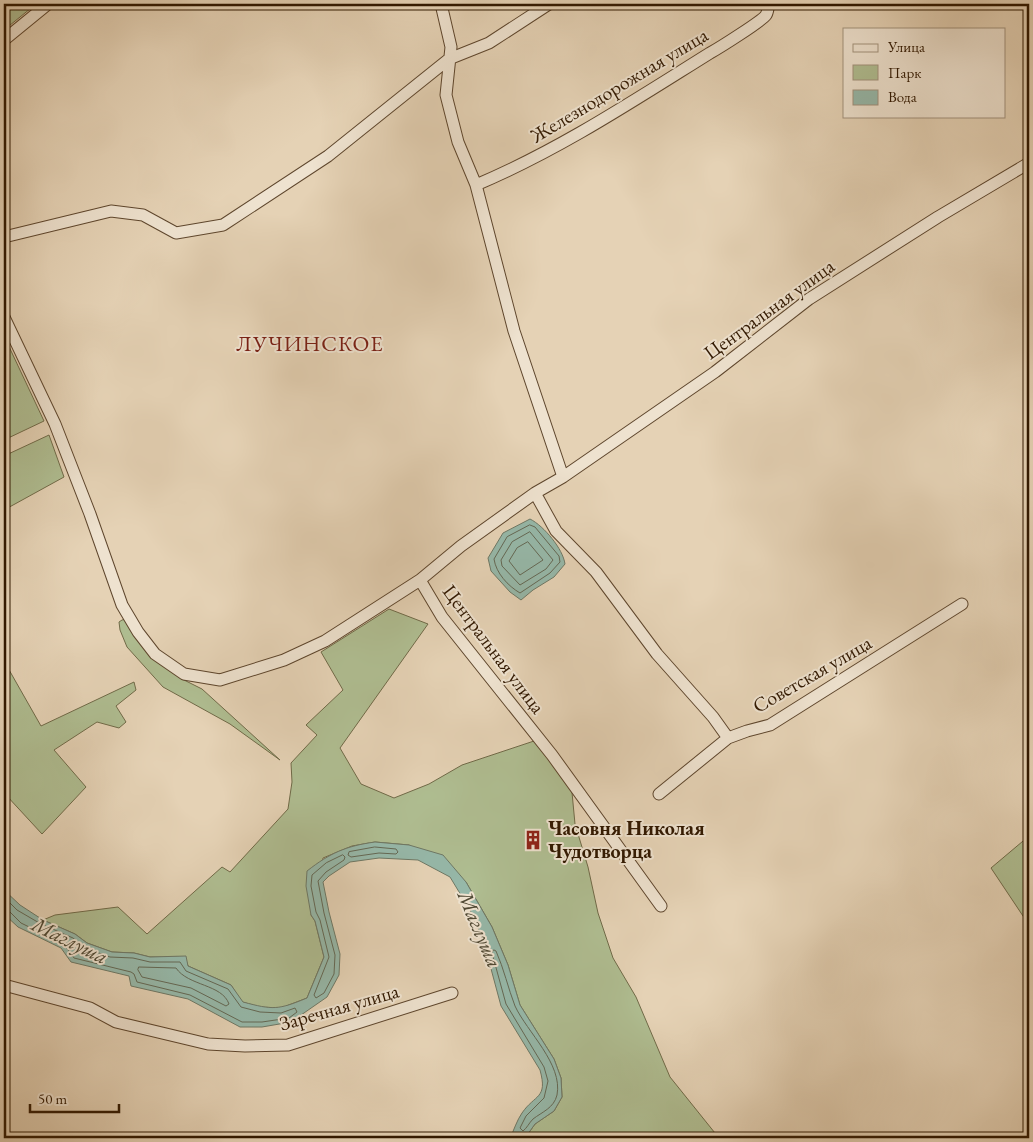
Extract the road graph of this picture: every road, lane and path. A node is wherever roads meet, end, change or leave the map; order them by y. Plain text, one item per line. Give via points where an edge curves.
1 (48, 4) edge
2 (441, 4) edge
3 (549, 4) edge
4 (769, 4) edge
5 (4, 40) edge
6 (449, 59) junction
7 (1029, 162) edge
8 (476, 185) junction
9 (4, 236) edge
10 (4, 317) edge
11 (563, 477) junction
12 (535, 493) junction
13 (420, 580) junction
14 (962, 604) dead end
15 (728, 738) junction
16 (659, 794) dead end
17 (661, 906) dead end
18 (4, 985) edge
19 (452, 993) dead end

1 - 5 street
2 - 6 street via 451,48
3 - 6 street via 489,43
4 - 8 street, Железнодорожная улица via 766,16 617,112 510,171
6 - 8 street via 446,95 458,142
6 - 9 street via 328,156 223,225 176,233 143,215 111,212
7 - 11 street, Центральная улица via 809,299 715,372
8 - 11 street via 514,331
10 - 13 street, Центральная улица via 55,424 122,605 155,654 184,674 220,680 284,660 325,641
11 - 12 street, Центральная улица
12 - 13 street, Центральная улица
12 - 15 street via 556,531 596,572 657,654
13 - 17 street, Центральная улица via 442,617 540,739
14 - 15 street, Советская улица via 770,725
15 - 16 street, Советская улица
18 - 19 street, Заречная улица via 90,1008 116,1022 208,1044 245,1046 288,1045

